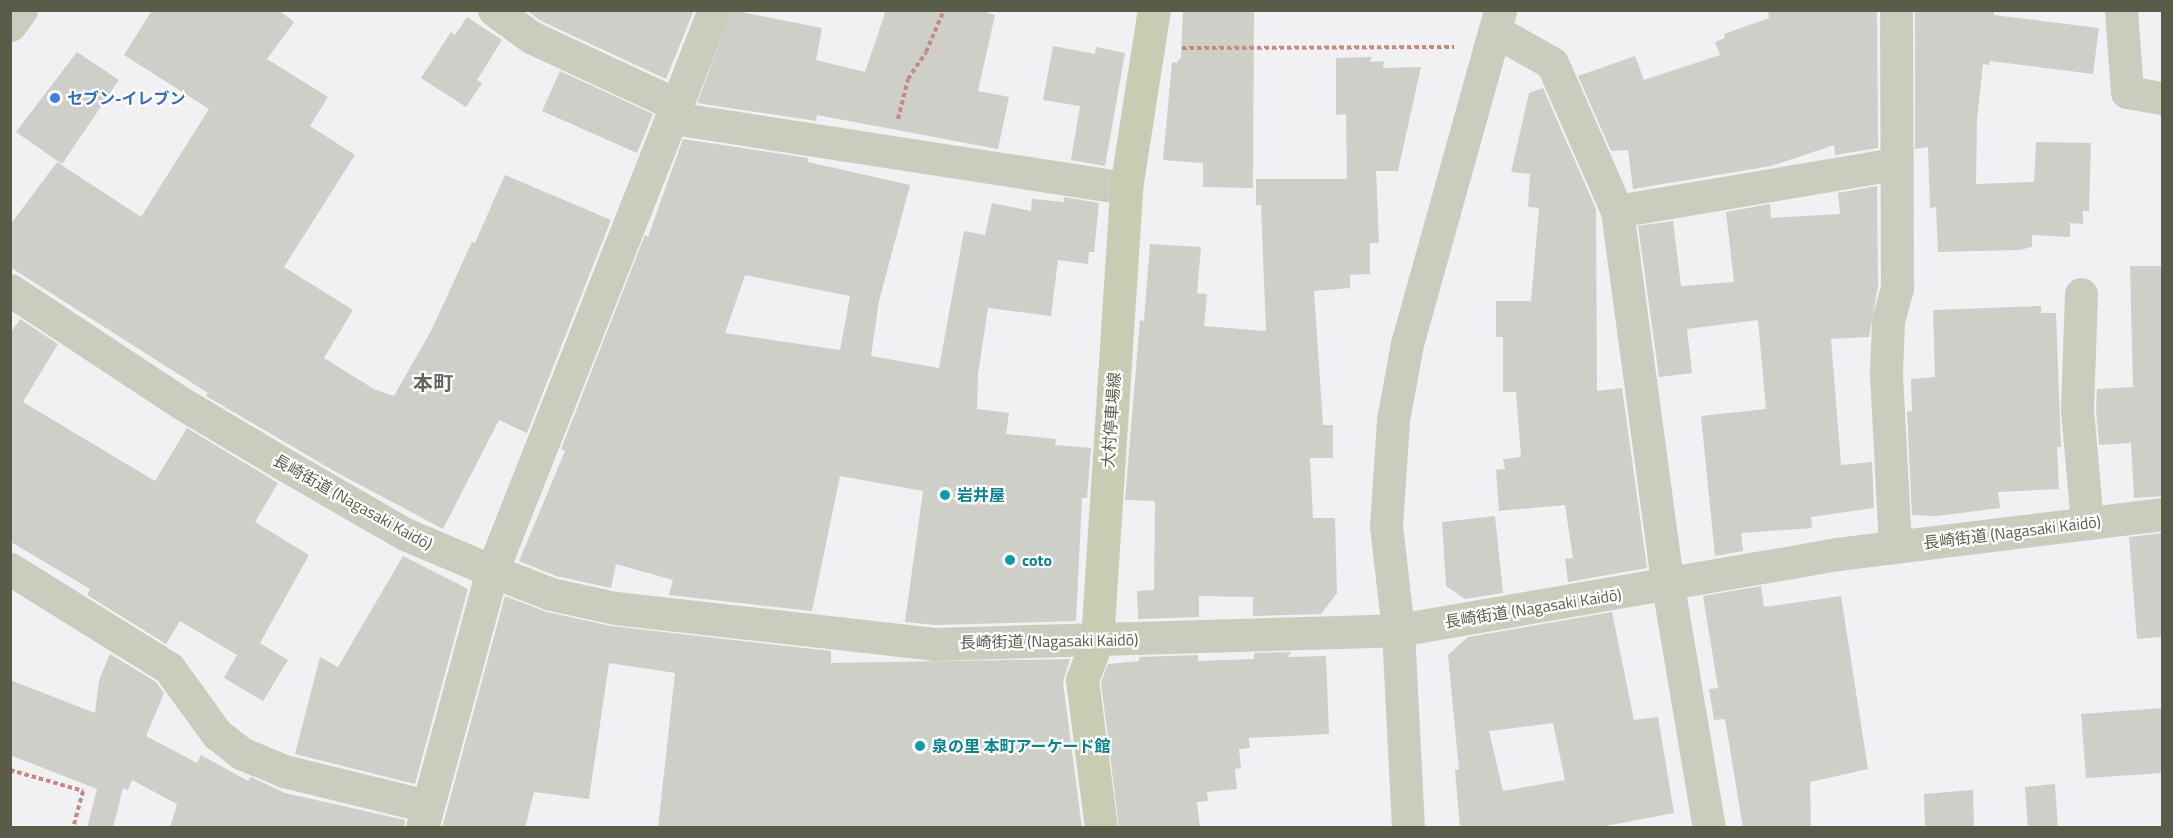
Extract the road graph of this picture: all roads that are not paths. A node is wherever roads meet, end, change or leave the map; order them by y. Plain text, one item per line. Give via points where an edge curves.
1 (21, 10) edge
2 (494, 10) edge
3 (714, 10) edge
4 (1154, 10) edge
5 (1896, 10) edge
6 (2121, 10) edge
7 (10, 25) edge
8 (1495, 29) edge
9 (2163, 98) edge
10 (675, 112) junction
11 (1896, 164) junction
12 (1126, 188) junction
13 (1617, 211) junction
14 (10, 290) edge
15 (2081, 294) dead end
16 (2163, 514) edge
17 (2087, 522) junction
18 (1895, 546) junction
19 (10, 569) edge
20 (492, 572) junction
21 (1668, 586) junction
22 (1398, 630) junction
23 (1097, 640) junction
24 (425, 817) edge
25 (1101, 828) edge
26 (1408, 828) edge
27 (1709, 828) edge

1 - 7 street
2 - 10 street via 531,37
3 - 10 street
4 - 12 main road, 大村停車場線
5 - 11 street
6 - 9 street via 2127,92
8 - 13 street via 1552,63
8 - 22 street via 1407,344 1393,420 1386,526
10 - 12 street
10 - 20 street
11 - 13 street
11 - 18 street via 1897,288 1888,321 1886,373
12 - 23 main road, 大村停車場線
13 - 21 street
14 - 20 street, 長崎街道 (Nagasaki Kaidō) via 183,404 287,466 405,534
15 - 17 street via 2077,410
16 - 17 street, 長崎街道 (Nagasaki Kaidō)
17 - 18 street, 長崎街道 (Nagasaki Kaidō)
18 - 21 street, 長崎街道 (Nagasaki Kaidō)
19 - 24 street via 169,668 217,734 241,753
20 - 23 street, 長崎街道 (Nagasaki Kaidō) via 551,594 615,608 934,644
20 - 24 street
21 - 22 street, 長崎街道 (Nagasaki Kaidō)
21 - 27 street
22 - 23 street, 長崎街道 (Nagasaki Kaidō)
22 - 26 street
23 - 25 main road, 大村停車場線 via 1082,680

